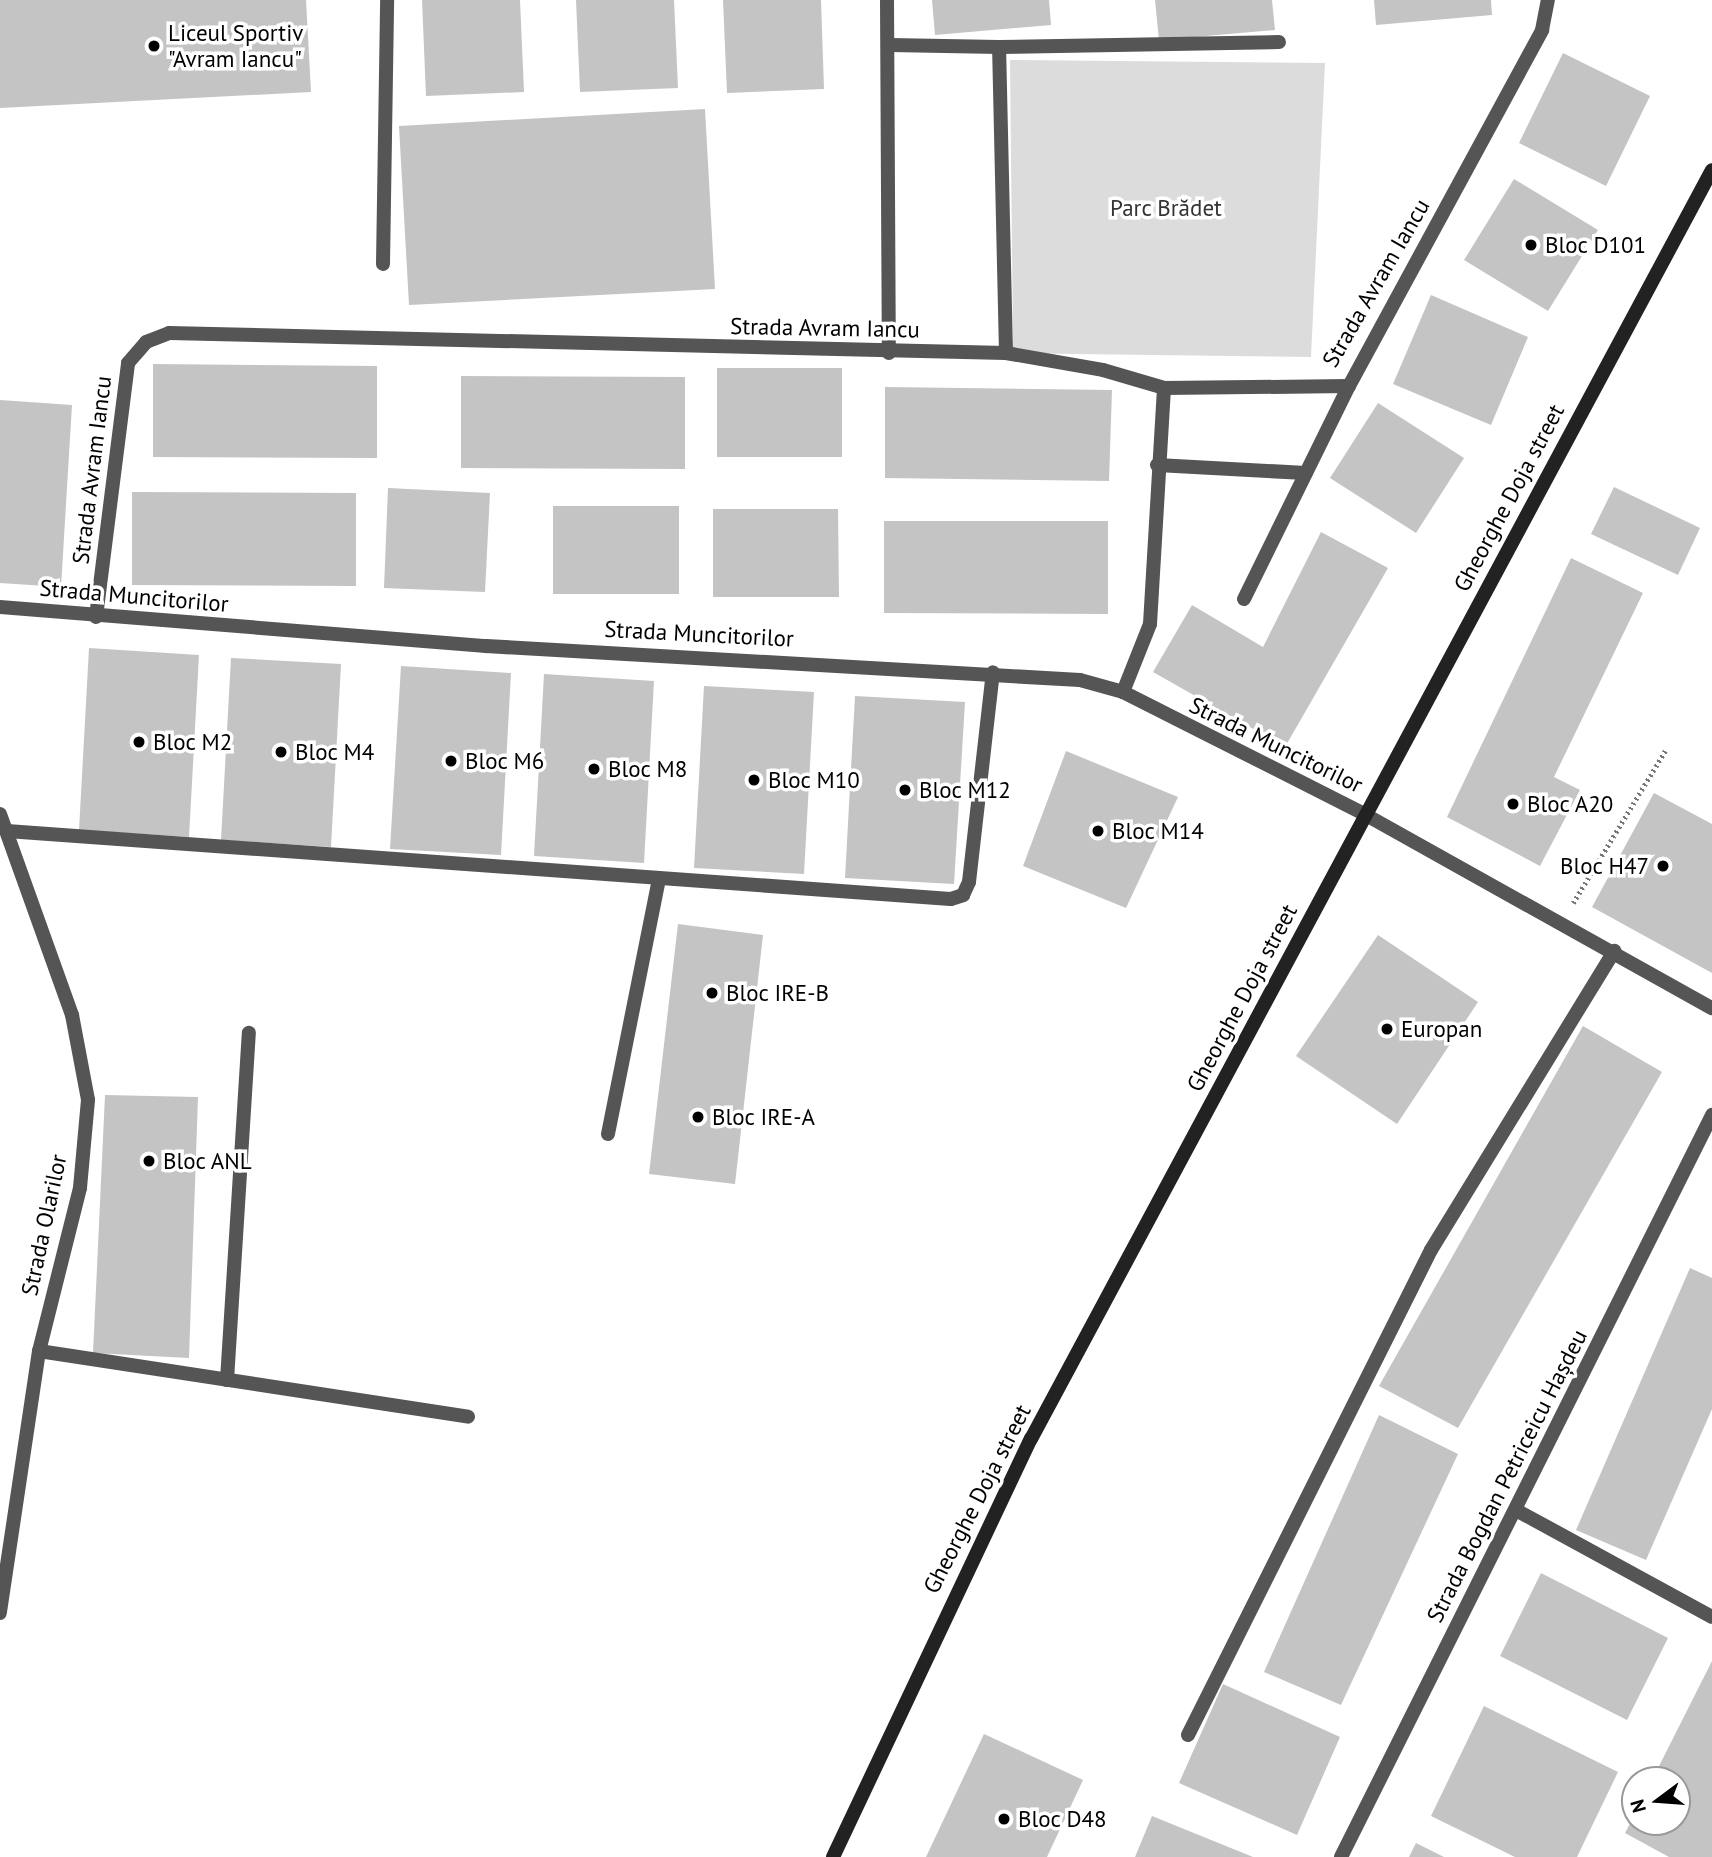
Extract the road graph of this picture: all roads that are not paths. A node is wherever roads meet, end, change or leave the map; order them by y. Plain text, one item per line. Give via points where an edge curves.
1 (387, 0) edge
2 (887, 0) edge
3 (1548, 0) edge
4 (1279, 42) dead end
5 (890, 45) junction
6 (999, 47) junction
7 (1712, 170) edge
8 (383, 264) dead end
9 (889, 352) junction
10 (1006, 353) junction
11 (1349, 386) junction
12 (1164, 388) junction
13 (1157, 465) junction
14 (1306, 473) junction
15 (1244, 599) dead end
16 (0, 607) edge
17 (96, 617) junction
18 (993, 672) junction
19 (1123, 692) junction
20 (0, 814) edge
21 (1366, 815) junction
22 (6, 831) junction
23 (659, 878) junction
24 (1615, 951) junction
25 (1712, 1008) edge
26 (249, 1033) dead end
27 (1712, 1115) edge
28 (608, 1134) dead end
29 (39, 1350) junction
30 (227, 1380) junction
31 (468, 1417) dead end
32 (1516, 1510) junction
33 (0, 1613) edge
34 (1712, 1617) edge
35 (1188, 1735) dead end
36 (833, 1857) edge
37 (1341, 1857) edge

1 - 8 street
2 - 5 street
3 - 11 street, Strada Avram Iancu via 1542,30
4 - 6 street
5 - 6 street
5 - 9 street
6 - 10 street
7 - 21 main road, Gheorghe Doja street
9 - 10 street, Strada Avram Iancu
9 - 17 street, Strada Avram Iancu via 169,332 146,342 128,363
10 - 12 street, Strada Avram Iancu via 1103,370
11 - 12 street, Strada Avram Iancu
11 - 14 street
12 - 13 street
13 - 14 street
13 - 19 street via 1150,624
14 - 15 street
16 - 17 street, Strada Muncitorilor
17 - 18 street, Strada Muncitorilor via 485,646
18 - 19 street, Strada Muncitorilor via 1080,680
18 - 23 street via 969,882 963,895 951,899
19 - 21 street, Strada Muncitorilor
20 - 22 street, Strada Olarilor
21 - 24 street, Strada Muncitorilor
21 - 36 main road, Gheorghe Doja street via 1031,1439
22 - 23 street
22 - 29 street, Strada Olarilor via 72,1015 88,1100 80,1188
23 - 28 street
24 - 25 street, Strada Muncitorilor
24 - 35 street via 1431,1250
26 - 30 street
27 - 32 street, Strada Bogdan Petriceicu Hașdeu
29 - 30 street
29 - 33 street, Strada Olarilor
30 - 31 street
32 - 34 street
32 - 37 street, Strada Bogdan Petriceicu Hașdeu

